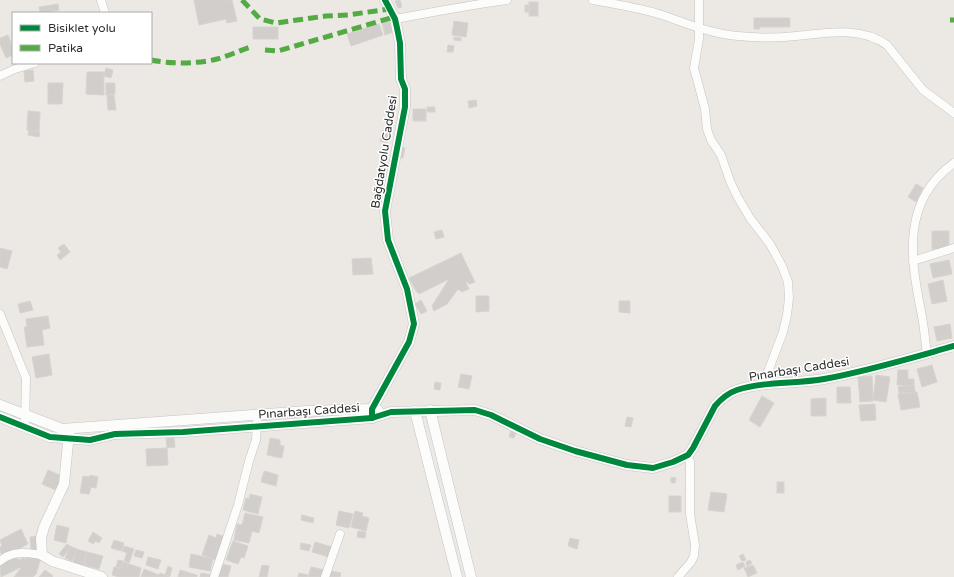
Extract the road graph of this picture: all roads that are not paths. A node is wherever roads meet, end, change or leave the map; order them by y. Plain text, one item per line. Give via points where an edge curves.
1 (101, 0) edge
2 (384, 0) edge
3 (507, 0) edge
4 (593, 0) edge
5 (698, 0) edge
6 (105, 12) edge
7 (395, 19) junction
8 (699, 28) junction
9 (32, 64) edge
10 (0, 76) edge
11 (954, 113) edge
12 (954, 163) edge
13 (954, 248) edge
14 (913, 262) junction
15 (0, 314) edge
16 (954, 346) edge
17 (927, 354) junction
18 (763, 385) junction
19 (0, 405) edge
20 (430, 410) junction
21 (415, 411) junction
22 (372, 413) junction
23 (26, 415) junction
24 (0, 417) edge
25 (256, 420) junction
26 (25, 427) junction
27 (69, 428) junction
28 (69, 439) junction
29 (688, 455) junction
30 (340, 534) dead end
31 (42, 555) junction
32 (0, 561) edge
33 (92, 576) edge
34 (102, 577) edge
35 (214, 577) edge
36 (326, 577) edge
37 (457, 577) edge
38 (471, 577) edge
39 (678, 577) edge

1 - 6 street
2 - 7 street, Bağdatyolu Caddesi
3 - 7 street
4 - 8 street via 660,14
5 - 8 street
7 - 22 street, Bağdatyolu Caddesi via 400,42 405,106 385,211 388,240 407,289 414,324 409,342
8 - 11 street via 736,36 794,36 838,32 871,36 887,45 913,80
8 - 18 street via 694,68 705,109 707,129 721,155 737,196 770,244 788,282 789,298 784,326
9 - 10 street
12 - 14 street via 943,171 925,194 914,228
13 - 14 street
14 - 17 street
15 - 23 street via 26,378
16 - 17 street, Pınarbaşı Caddesi
17 - 18 street, Pınarbaşı Caddesi via 893,364 824,378
18 - 29 street, Pınarbaşı Caddesi via 735,391 720,401
19 - 23 street, Pınarbaşı Caddesi
20 - 21 street, Pınarbaşı Caddesi
20 - 29 street, Pınarbaşı Caddesi via 482,411 540,439 627,465 653,468
20 - 38 street
21 - 22 street, Pınarbaşı Caddesi
21 - 37 street
22 - 25 street, Pınarbaşı Caddesi
23 - 26 street
23 - 27 street, Pınarbaşı Caddesi via 62,429
24 - 26 street, Pınarbaşı Caddesi
25 - 27 street, Pınarbaşı Caddesi
25 - 28 street, Pınarbaşı Caddesi via 183,432 115,434 90,440
25 - 35 street via 256,440
26 - 28 street, Pınarbaşı Caddesi via 50,437
27 - 28 street
28 - 31 street via 64,484 44,527 41,538
29 - 39 street via 690,514 695,550 691,562
30 - 36 street
31 - 32 street via 16,552
31 - 33 street
33 - 34 street

